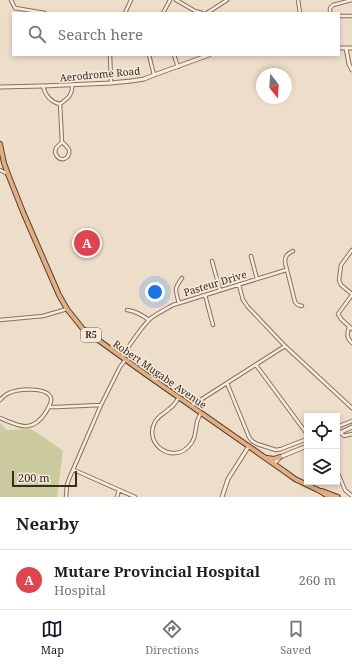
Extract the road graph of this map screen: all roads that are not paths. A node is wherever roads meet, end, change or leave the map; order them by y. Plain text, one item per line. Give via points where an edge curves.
1 (12, 0) edge
2 (131, 0) edge
3 (170, 0) edge
4 (176, 0) edge
5 (227, 0) edge
6 (298, 0) edge
7 (352, 0) edge
8 (39, 12) edge
9 (125, 12) edge
10 (164, 12) edge
11 (198, 12) edge
12 (210, 12) edge
13 (300, 12) edge
14 (330, 12) edge
15 (340, 16) edge
16 (352, 16) edge
17 (340, 48) edge
18 (346, 48) junction
19 (352, 48) edge
20 (110, 56) edge
21 (148, 56) edge
22 (174, 56) edge
23 (206, 56) edge
24 (178, 67) junction
25 (352, 70) edge
26 (154, 75) junction
27 (111, 83) junction
28 (72, 85) junction
29 (43, 86) junction
30 (0, 88) edge
31 (60, 104) junction
32 (62, 142) junction
33 (0, 144) edge
34 (2, 164) edge
35 (0, 170) edge
36 (8, 174) junction
37 (352, 250) edge
38 (294, 251) dead end
39 (250, 256) dead end
40 (212, 261) dead end
41 (286, 270) junction
42 (182, 278) dead end
43 (257, 279) junction
44 (239, 284) junction
45 (220, 290) junction
46 (352, 294) edge
47 (205, 295) junction
48 (179, 302) junction
49 (302, 306) dead end
50 (67, 310) junction
51 (127, 310) dead end
52 (0, 320) edge
53 (149, 320) junction
54 (212, 325) dead end
55 (349, 326) junction
56 (352, 329) edge
57 (352, 343) edge
58 (285, 346) junction
59 (124, 358) junction
60 (256, 365) junction
61 (227, 383) junction
62 (179, 398) junction
63 (0, 400) edge
64 (101, 405) junction
65 (191, 406) junction
66 (49, 407) junction
67 (352, 408) edge
68 (201, 413) junction
69 (0, 418) edge
70 (352, 420) edge
71 (340, 426) edge
72 (352, 427) edge
73 (304, 430) edge
74 (340, 433) edge
75 (340, 434) edge
76 (352, 434) edge
77 (304, 440) edge
78 (249, 446) junction
79 (304, 447) edge
80 (280, 457) junction
81 (266, 458) junction
82 (274, 464) junction
83 (74, 470) junction
84 (340, 478) edge
85 (119, 490) junction
86 (318, 490) junction
87 (352, 496) edge
88 (66, 497) edge
89 (117, 497) edge
90 (135, 497) edge
91 (222, 497) edge
92 (330, 497) edge
93 (338, 497) edge

1 - 8 street via 15,8
2 - 9 street
3 - 10 street
4 - 11 street
5 - 12 street
6 - 13 street
7 - 14 street via 333,5
15 - 16 street
17 - 18 street
18 - 19 street
18 - 25 street
20 - 27 street
21 - 26 street
22 - 24 street
23 - 24 street, Aerodrome Road
24 - 26 street, Aerodrome Road
26 - 27 street, Aerodrome Road via 144,79
27 - 28 street, Aerodrome Road
28 - 29 street, Aerodrome Road
28 - 31 street via 71,94
29 - 30 street, Aerodrome Road
29 - 31 street via 44,93
31 - 32 street
32 - 32 street via 69,151 69,155 63,160 57,158 55,152
33 - 34 highway, Robert Mugabe Avenue / R5
34 - 36 highway, Robert Mugabe Avenue / R5
35 - 36 street
36 - 50 highway, Robert Mugabe Avenue / R5
37 - 46 street via 341,265 339,280
38 - 41 street via 285,257
39 - 43 street
40 - 45 street
41 - 43 street, Pasteur Drive
41 - 49 street via 295,302
42 - 48 street via 175,292
43 - 44 street, Pasteur Drive
44 - 45 street, Pasteur Drive
44 - 58 street via 243,300 248,307
45 - 47 street, Pasteur Drive
46 - 55 street via 338,314
47 - 48 street, Pasteur Drive
47 - 54 street
48 - 53 street, Pasteur Drive
50 - 52 street via 43,316
50 - 59 highway, Robert Mugabe Avenue / R5 via 83,328
51 - 53 street
53 - 59 street, Pasteur Drive
55 - 56 street
55 - 57 street via 347,334
58 - 60 street
58 - 67 street
59 - 62 highway, Robert Mugabe Avenue / R5
59 - 64 street, Pasteur Drive
60 - 61 street
60 - 73 street
61 - 65 street
61 - 77 street via 252,441 276,450
62 - 65 highway, Robert Mugabe Avenue / R5
62 - 68 street via 154,422 153,438 163,451 172,454 189,447 194,441 197,420
63 - 66 street via 17,390 43,391 50,398
64 - 66 street
64 - 83 street, Pasteur Drive
65 - 68 highway, Robert Mugabe Avenue / R5
66 - 69 street via 38,422 28,427
68 - 78 highway, Robert Mugabe Avenue / R5
70 - 71 street
72 - 74 street
75 - 76 street via 344,436
78 - 81 highway, Robert Mugabe Avenue / R5
78 - 91 street via 228,479
79 - 80 street
80 - 81 highway
80 - 82 street
81 - 82 highway, Robert Mugabe Avenue / R5
82 - 86 highway, Robert Mugabe Avenue / R5
83 - 85 street
83 - 88 street, Pasteur Drive
84 - 87 street via 345,490
85 - 89 street
85 - 90 street
86 - 92 highway, R5
86 - 93 highway, R5

